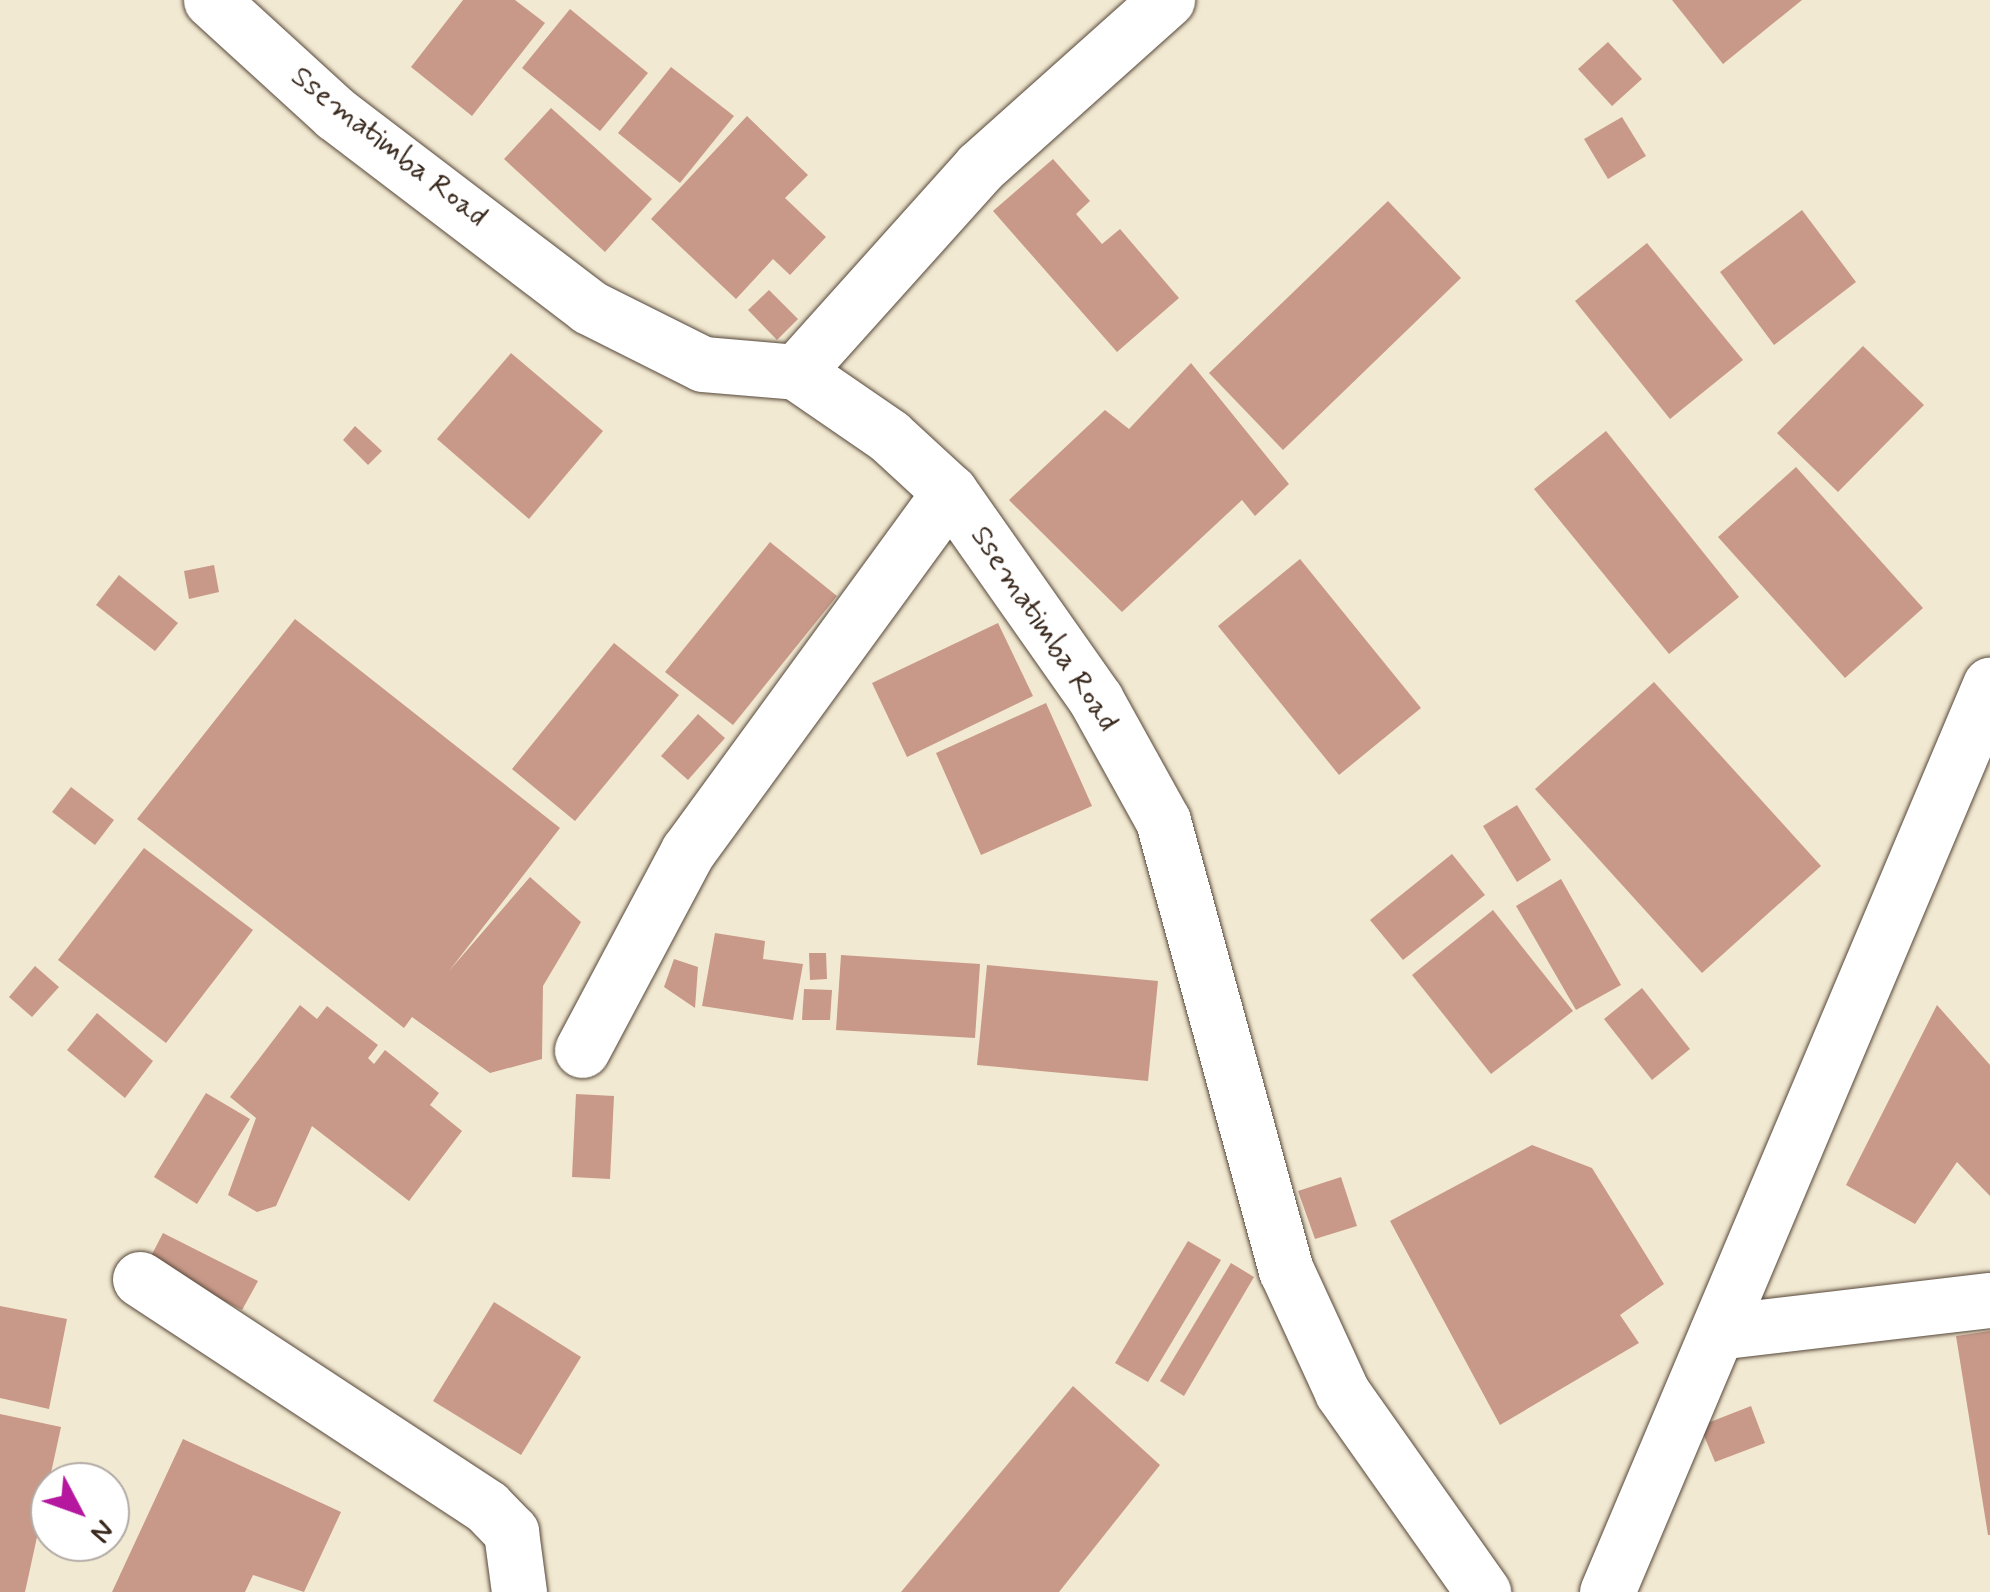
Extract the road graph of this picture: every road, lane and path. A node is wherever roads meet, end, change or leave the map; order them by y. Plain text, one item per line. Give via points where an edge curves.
1 (211, 0) edge
2 (1167, 0) edge
3 (796, 372) junction
4 (950, 492) junction
5 (1990, 686) edge
6 (582, 1050) dead end
7 (140, 1279) dead end
8 (1990, 1300) edge
9 (1717, 1332) junction
10 (519, 1592) edge
11 (1483, 1592) edge
12 (1607, 1592) edge

1 - 3 street, Ssematimba Road via 336,114 589,307 703,364
2 - 3 street via 967,180
3 - 4 street, Ssematimba Road via 890,436
4 - 6 street via 688,851
4 - 11 street, Ssematimba Road via 1096,700 1164,822 1286,1270 1342,1392
5 - 9 street
7 - 10 street via 488,1507 511,1532
8 - 9 street
9 - 12 street

